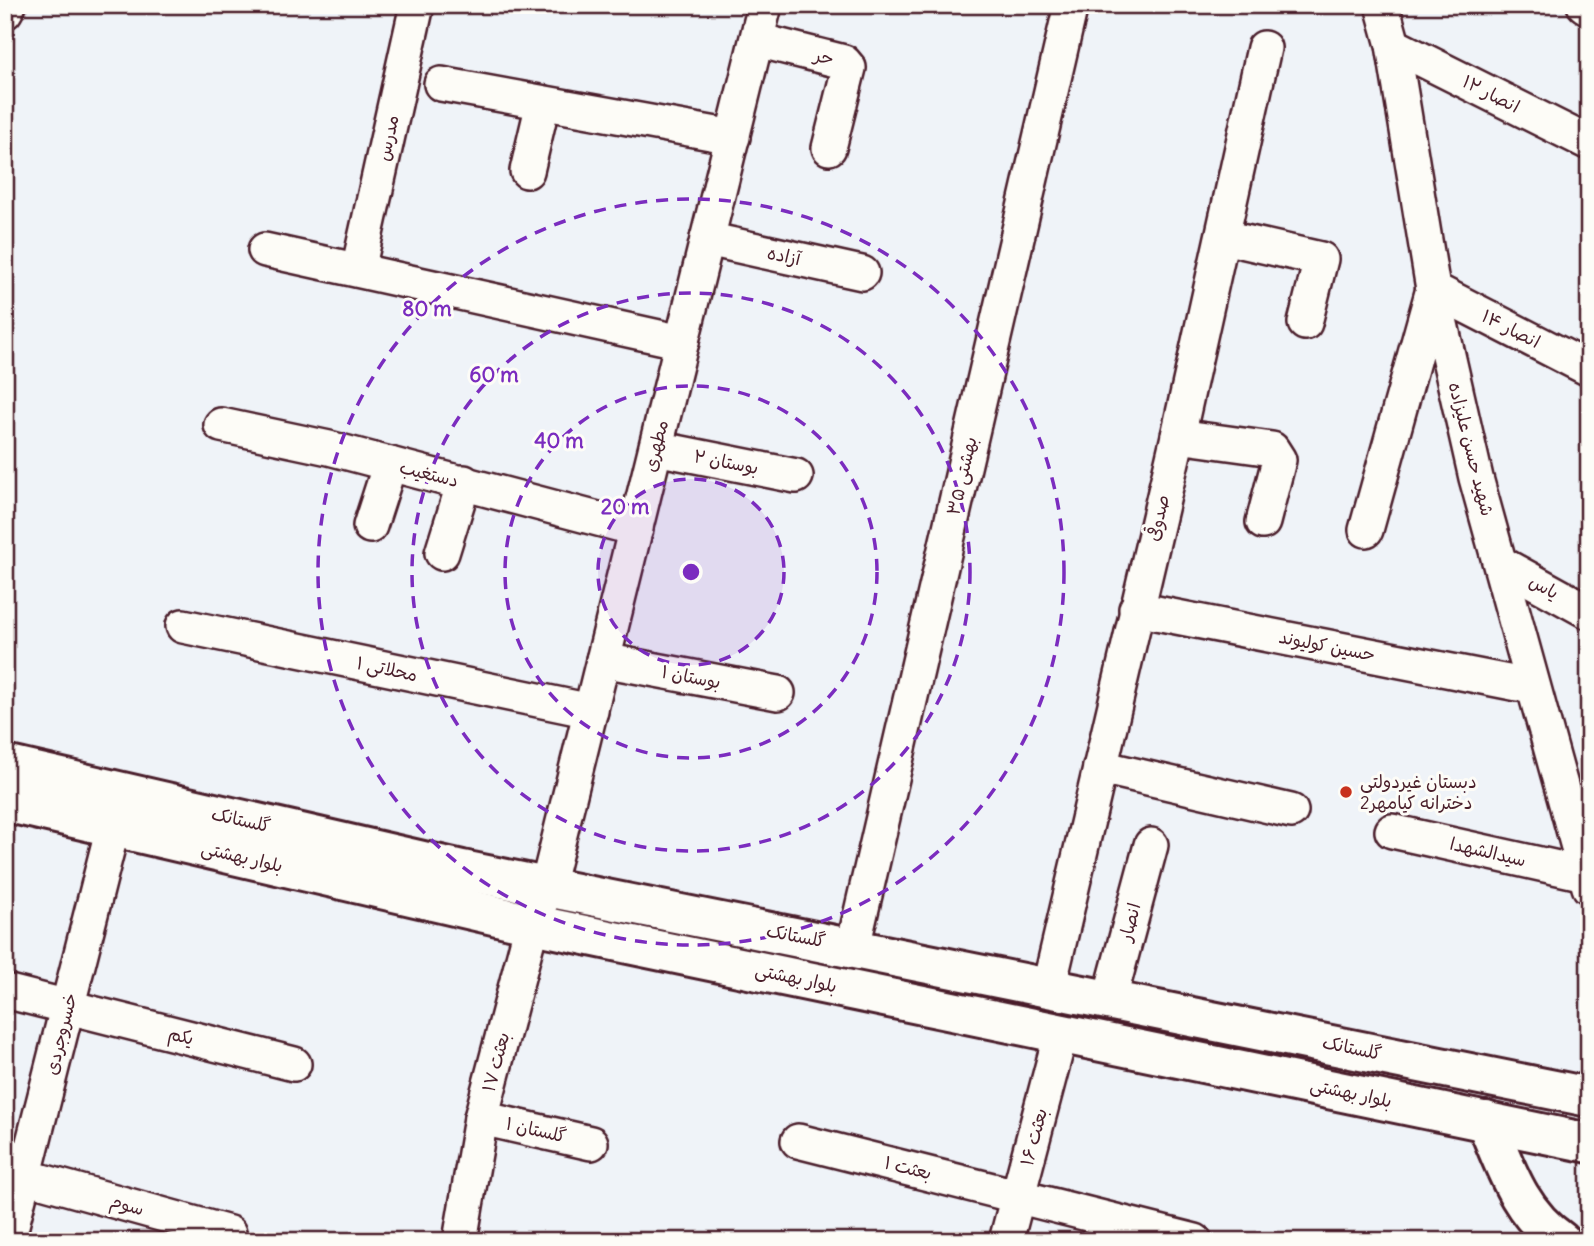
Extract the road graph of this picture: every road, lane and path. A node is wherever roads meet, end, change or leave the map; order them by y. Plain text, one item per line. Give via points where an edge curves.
1 (9, 5) edge
2 (417, 5) edge
3 (765, 5) edge
4 (1071, 5) edge
5 (1382, 5) edge
6 (1584, 5) edge
7 (1589, 8) edge
8 (5, 12) edge
9 (757, 40) junction
10 (1393, 45) junction
11 (1264, 48) dead end
12 (442, 84) dead end
13 (543, 103) junction
14 (733, 136) junction
15 (1589, 143) edge
16 (830, 148) dead end
17 (527, 171) dead end
18 (1223, 237) junction
19 (707, 239) junction
20 (265, 250) dead end
21 (358, 270) junction
22 (862, 273) dead end
23 (1433, 289) junction
24 (1306, 323) dead end
25 (682, 342) junction
26 (1589, 369) edge
27 (222, 425) dead end
28 (1178, 436) junction
29 (656, 448) junction
30 (390, 464) junction
31 (796, 476) dead end
32 (464, 482) junction
33 (1263, 522) dead end
34 (370, 526) dead end
35 (636, 529) junction
36 (1366, 530) dead end
37 (442, 553) dead end
38 (1500, 563) junction
39 (1136, 608) junction
40 (1589, 612) edge
41 (183, 626) dead end
42 (603, 660) junction
43 (1518, 684) dead end
44 (778, 693) dead end
45 (591, 711) junction
46 (5, 765) edge
47 (1100, 767) junction
48 (5, 802) edge
49 (1291, 811) dead end
50 (113, 827) junction
51 (1392, 831) dead end
52 (1151, 845) dead end
53 (1587, 880) edge
54 (547, 887) junction
55 (531, 924) junction
56 (853, 947) junction
57 (1049, 986) junction
58 (5, 991) edge
59 (1110, 998) junction
60 (67, 1008) junction
61 (1061, 1032) junction
62 (294, 1064) dead end
63 (1589, 1097) edge
64 (481, 1118) junction
65 (1486, 1121) junction
66 (798, 1141) dead end
67 (591, 1143) dead end
68 (1589, 1143) edge
69 (24, 1176) junction
70 (1018, 1195) junction
71 (8, 1228) edge
72 (229, 1233) dead end
73 (460, 1241) edge
74 (1006, 1241) edge
75 (1195, 1241) edge
76 (1562, 1241) edge

1 - 8 street
2 - 21 street, مدرس
3 - 9 street, مطهری
4 - 56 street, بهشتی ۳۵
5 - 10 street, شهید حسن علیزاده
6 - 7 street
9 - 14 street, مطهری
9 - 16 street, حر via 844,62 849,68
10 - 15 street, انصار ۱۲
10 - 23 street, شهید حسن علیزاده
11 - 18 street, صدوقی
12 - 13 street
13 - 14 street
13 - 17 street
14 - 19 street, مطهری
18 - 24 street via 1321,259
18 - 28 street, صدوقی
19 - 22 street, آزاده
19 - 25 street, مطهری
20 - 21 street
21 - 25 street
23 - 26 street, انصار ۱۴
23 - 36 street
23 - 38 street, شهید حسن علیزاده
25 - 29 street, مطهری
27 - 30 street, دستغیب
28 - 33 street via 1276,453 1279,460
28 - 39 street, صدوقی
29 - 31 street, بوستان ۲
29 - 35 street, مطهری
30 - 32 street, دستغیب
30 - 34 street
32 - 35 street, دستغیب
32 - 37 street
35 - 42 street, مطهری
38 - 40 street, یاس
38 - 53 street, شهید حسن علیزاده
39 - 43 street, حسین کولیوند
39 - 47 street, صدوقی
41 - 45 street, محلاتی ۱
42 - 44 street, بوستان ۱
42 - 45 street, مطهری
45 - 54 street, مطهری
46 - 54 street, گلستانک
47 - 49 street
47 - 57 street, صدوقی
48 - 50 street, بلوار بهشتی
50 - 55 street, بلوار بهشتی
50 - 60 street, خسروجردی
51 - 53 street, سیدالشهدا
52 - 59 street, انصار
54 - 55 street, بعثت ۱۷
54 - 56 street, گلستانک
55 - 61 street, بلوار بهشتی
55 - 64 street, بعثت ۱۷
56 - 57 street, گلستانک
57 - 59 street, گلستانک
58 - 60 street, یکم
59 - 63 street, گلستانک
60 - 62 street, یکم
60 - 69 street, خسروجردی
61 - 65 street, بلوار بهشتی
61 - 70 street, بعثت ۱۶
64 - 67 street, گلستان ۱
64 - 73 street, بعثت ۱۷
65 - 68 street, بلوار بهشتی
65 - 76 street via 1529,1213
66 - 70 street, بعثت ١
69 - 71 street, خسروجردی
69 - 72 street, سوم
70 - 74 street, بعثت ۱۶
70 - 75 street, بعثت ١

